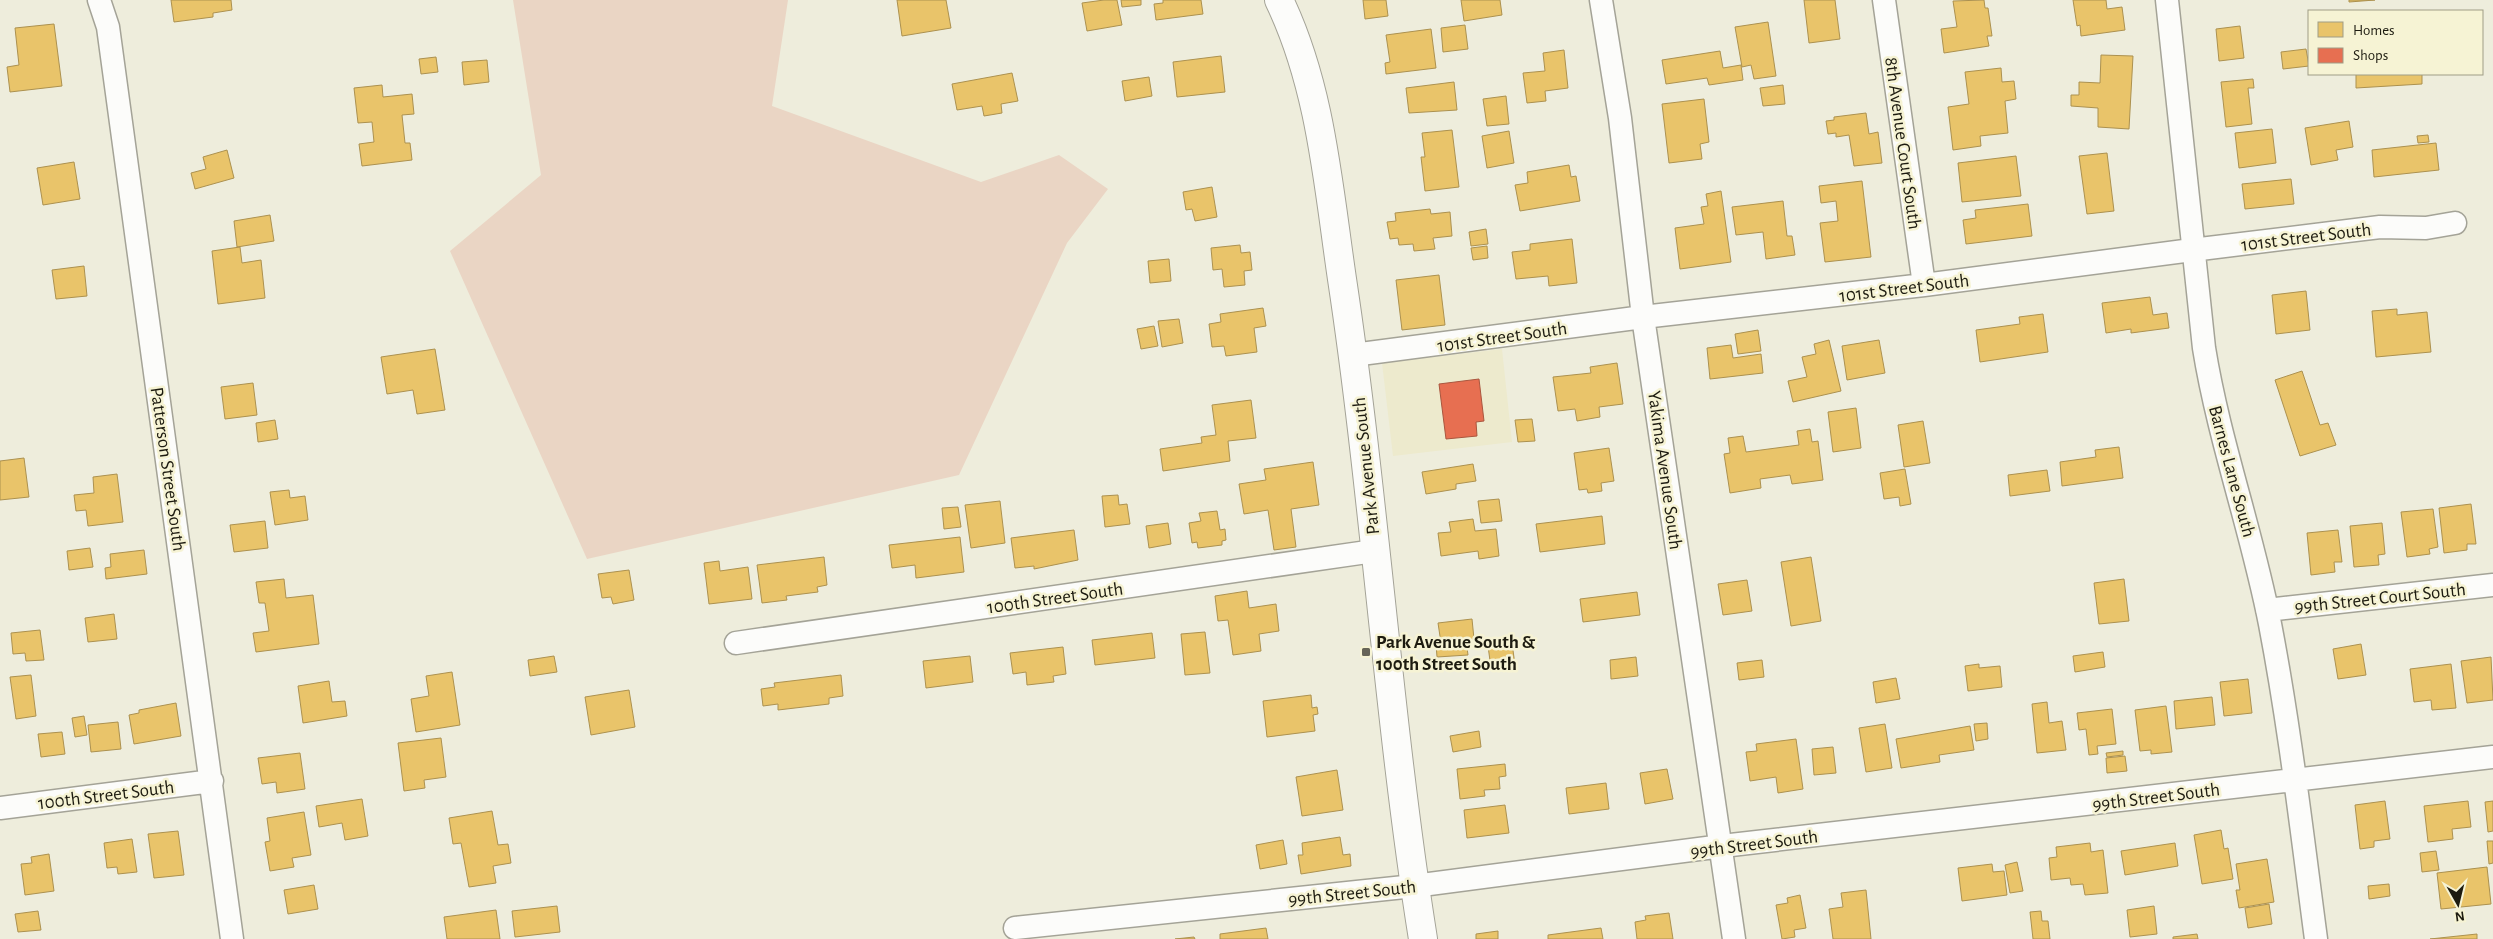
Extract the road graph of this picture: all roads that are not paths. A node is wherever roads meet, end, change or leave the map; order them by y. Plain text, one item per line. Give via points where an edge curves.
1 (99, 0) edge
2 (1279, 0) edge
3 (1601, 0) edge
4 (1884, 0) edge
5 (2167, 0) edge
6 (2455, 223) dead end
7 (2192, 250) junction
8 (1924, 285) junction
9 (1643, 317) junction
10 (1353, 355) junction
11 (1374, 551) junction
12 (2493, 585) edge
13 (2267, 610) junction
14 (736, 642) dead end
15 (2493, 757) edge
16 (2295, 780) junction
17 (212, 781) junction
18 (0, 808) edge
19 (1722, 846) junction
20 (1414, 886) junction
21 (1015, 928) dead end
22 (232, 939) edge
23 (1423, 939) edge
24 (1734, 939) edge
25 (2316, 939) edge

1 - 17 street, Patterson Street South via 108,28
2 - 10 main road, Park Avenue South via 1305,65 1317,115
3 - 9 street, Yakima Avenue South via 1620,118
4 - 8 street, 8th Avenue Court South
5 - 7 street, Barnes Lane South
6 - 7 street, 101st Street South via 2426,228 2380,227
7 - 8 street, 101st Street South
7 - 13 street, Barnes Lane South via 2210,386 2250,532
8 - 9 street, 101st Street South
9 - 10 street, 101st Street South
9 - 19 street, Yakima Avenue South
10 - 11 main road, Park Avenue South
11 - 14 street, 100th Street South
11 - 20 main road, Park Avenue South
12 - 13 street, 99th Street Court South
13 - 16 street, Barnes Lane South
15 - 16 street, 99th Street South
16 - 19 street, 99th Street South
16 - 25 street, Barnes Lane South
17 - 18 street, 100th Street South
17 - 22 street, Patterson Street South
19 - 20 street, 99th Street South
19 - 24 street, Yakima Avenue South
20 - 21 street, 99th Street South
20 - 23 main road, Park Avenue South

